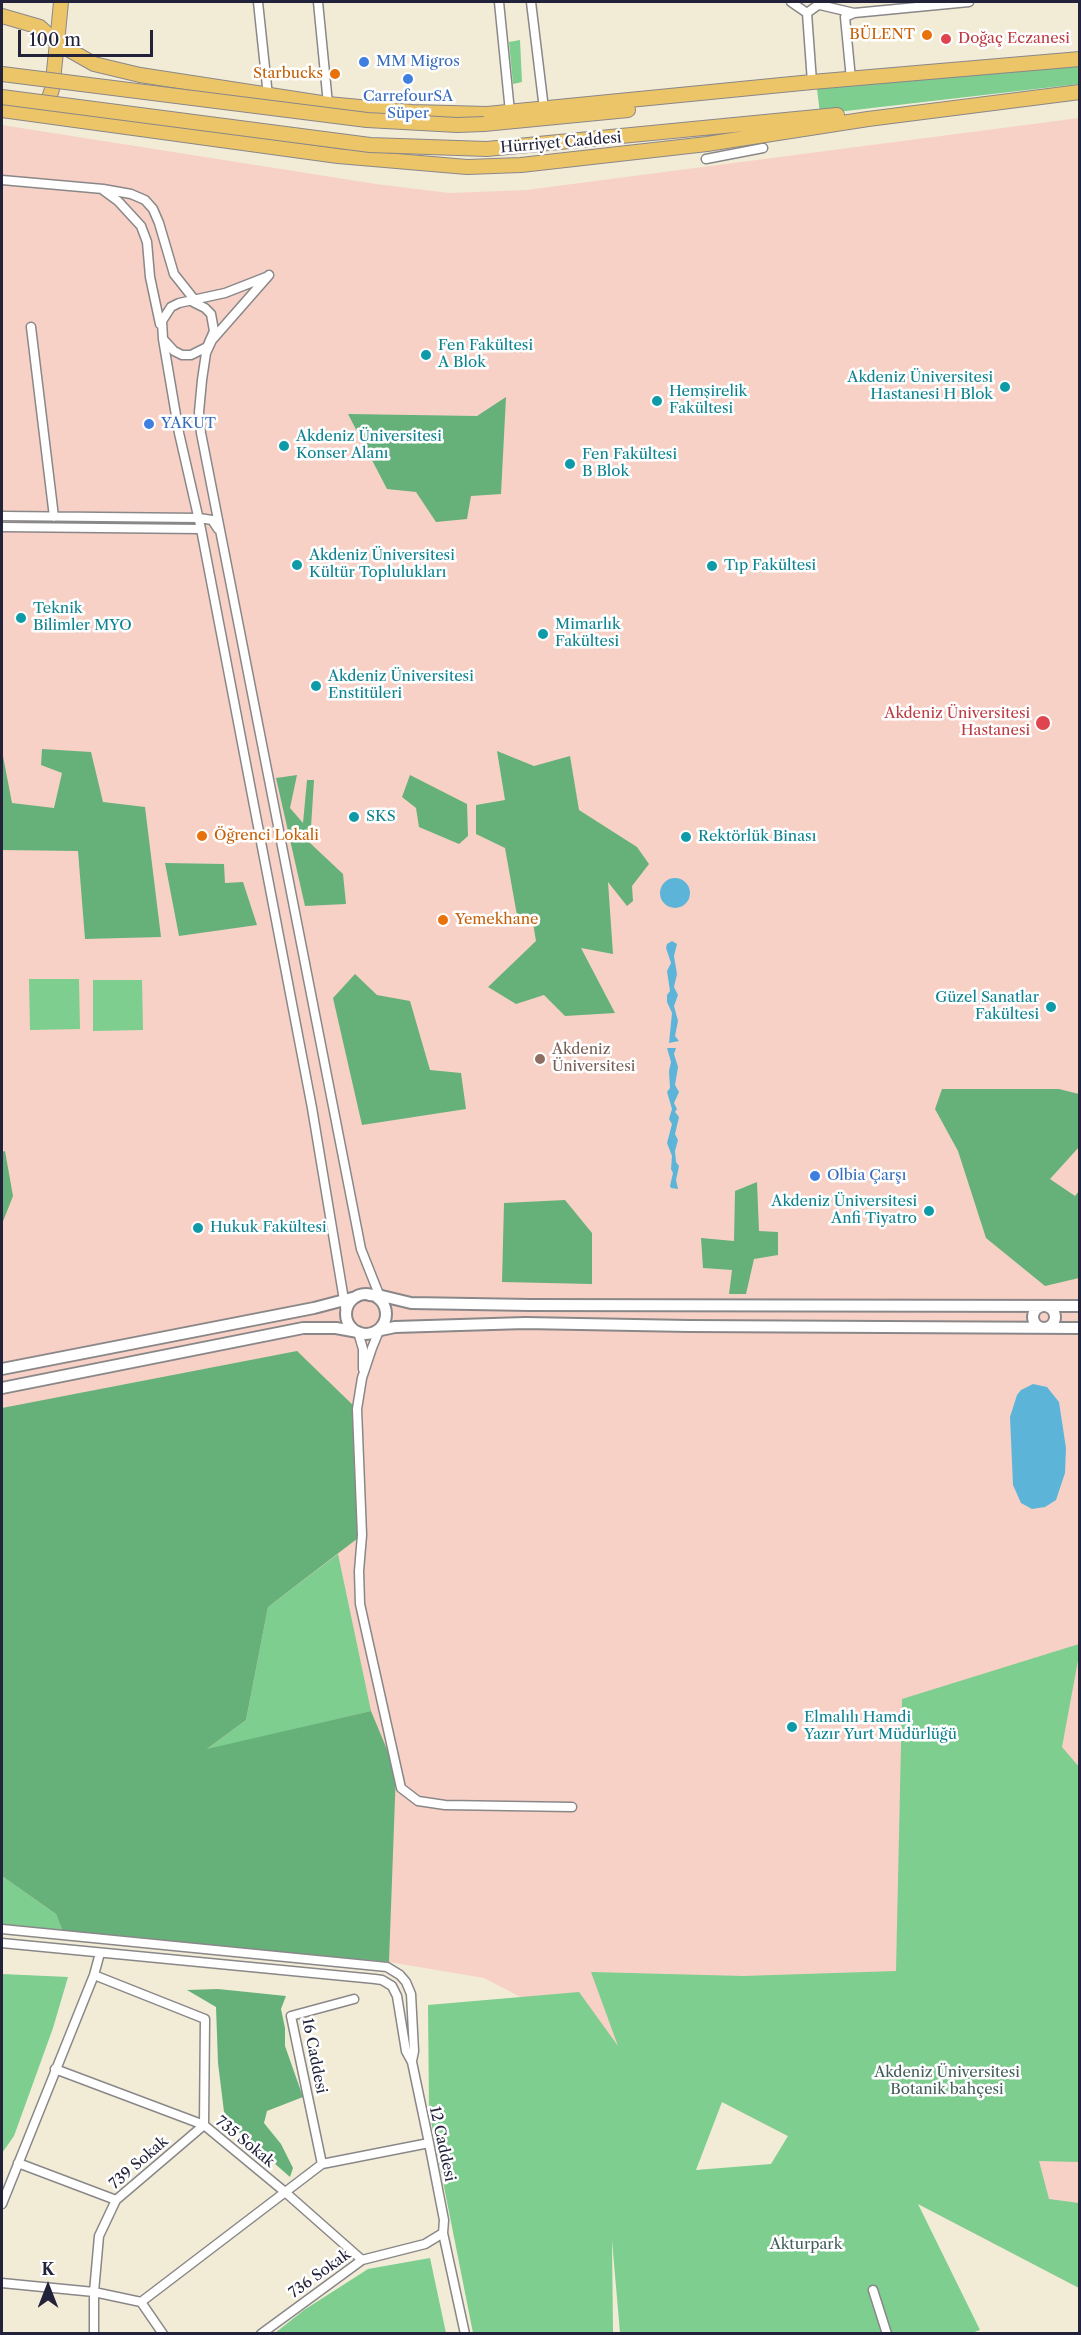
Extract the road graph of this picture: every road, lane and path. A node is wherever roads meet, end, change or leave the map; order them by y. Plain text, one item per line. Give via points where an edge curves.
1 (61, 2) edge
2 (258, 2) edge
3 (318, 2) edge
4 (499, 2) edge
5 (531, 2) edge
6 (791, 2) edge
7 (969, 2) edge
8 (821, 3) edge
9 (941, 4) edge
10 (807, 13) junction
11 (854, 13) junction
12 (2, 16) edge
13 (57, 43) junction
14 (1080, 58) edge
15 (1065, 60) junction
16 (2, 74) edge
17 (851, 79) junction
18 (812, 82) junction
19 (1080, 92) edge
20 (268, 96) junction
21 (2, 97) edge
22 (328, 104) junction
23 (544, 109) junction
24 (2, 110) edge
25 (510, 112) junction
26 (44, 116) junction
27 (763, 148) dead end
28 (706, 159) dead end
29 (2, 180) edge
30 (103, 189) junction
31 (193, 302) junction
32 (31, 327) dead end
33 (162, 334) junction
34 (212, 340) junction
35 (2, 516) edge
36 (54, 517) junction
37 (199, 518) junction
38 (2, 527) edge
39 (201, 529) junction
40 (226, 556) junction
41 (375, 1295) junction
42 (356, 1297) junction
43 (345, 1300) junction
44 (1044, 1306) junction
45 (1080, 1306) edge
46 (346, 1312) junction
47 (1044, 1328) junction
48 (1080, 1328) edge
49 (379, 1329) junction
50 (358, 1332) junction
51 (2, 1369) edge
52 (362, 1378) junction
53 (2, 1388) edge
54 (572, 1808) dead end
55 (2, 1929) edge
56 (2, 1944) edge
57 (99, 1953) junction
58 (94, 1975) junction
59 (354, 1999) dead end
60 (412, 2062) junction
61 (55, 2069) junction
62 (204, 2125) junction
63 (429, 2143) junction
64 (18, 2163) junction
65 (322, 2164) junction
66 (285, 2192) junction
67 (116, 2200) junction
68 (2, 2204) edge
69 (443, 2233) junction
70 (362, 2260) junction
71 (2, 2283) edge
72 (873, 2290) dead end
73 (94, 2292) junction
74 (141, 2302) junction
75 (94, 2334) edge
76 (163, 2334) edge
77 (261, 2334) edge
78 (465, 2334) edge
79 (887, 2334) edge

1 - 13 main road
2 - 20 street
3 - 22 street
4 - 25 street
5 - 23 street
6 - 10 street
7 - 9 street
8 - 10 street
8 - 11 street
9 - 11 street
10 - 18 street
11 - 17 street via 845,17
12 - 13 main road via 40,27
13 - 20 main road via 94,64
13 - 26 main road via 52,89
14 - 15 main road
15 - 16 main road, bridge via 484,124 367,120
15 - 17 main road
17 - 18 main road
18 - 23 main road
19 - 21 main road, bridge via 487,149 370,145
19 - 26 main road, Hürriyet Caddesi via 707,144 521,165 467,166 338,156
20 - 22 main road
22 - 25 main road via 412,112
23 - 25 main road
24 - 26 main road, Hürriyet Caddesi
27 - 28 street
29 - 30 street
30 - 31 street via 131,194 153,209 174,274
30 - 33 street via 141,226
31 - 33 street via 171,307 165,313
31 - 34 street via 211,314
31 - 34 street via 269,275
32 - 36 street
33 - 34 street via 174,351 191,355
33 - 37 street
34 - 40 street via 205,359 199,412
35 - 36 street
36 - 37 street
37 - 39 street
37 - 40 street via 212,520 216,525
38 - 39 street
39 - 43 street
40 - 41 street via 361,1249
41 - 42 street
41 - 44 street via 411,1303 530,1305
41 - 49 street via 386,1314
42 - 43 street
42 - 46 street
43 - 46 street
43 - 51 street
44 - 45 street
44 - 47 street via 1052,1309 1055,1317
46 - 50 street via 349,1324
47 - 48 street
47 - 49 street via 525,1323
49 - 50 street via 370,1334
49 - 52 street
50 - 52 street via 363,1349
50 - 53 street via 303,1328
52 - 54 street via 357,1419 362,1536 360,1604 400,1788 418,1801 446,1805
55 - 60 street via 387,1967 400,1975 411,1994
56 - 57 street
57 - 58 street
57 - 60 street via 382,1980 395,1991 406,2051
58 - 61 street
58 - 62 street via 205,2019
59 - 65 street, 16 Caddesi via 291,2016
60 - 63 street, 12 Caddesi
61 - 62 street, 735 Sokak
61 - 64 street
62 - 66 street, 735 Sokak
62 - 67 street, 739 Sokak
63 - 65 street
63 - 69 street, 12 Caddesi
64 - 67 street
64 - 68 street
65 - 66 street
66 - 70 street, 735 Sokak
66 - 74 street
67 - 73 street, 739 Sokak via 99,2236
69 - 70 street, 736 Sokak via 425,2244
69 - 78 street, 12 Caddesi
70 - 77 street, 736 Sokak
71 - 73 street
72 - 79 street
73 - 74 street
73 - 75 street, 739 Sokak
74 - 76 street

